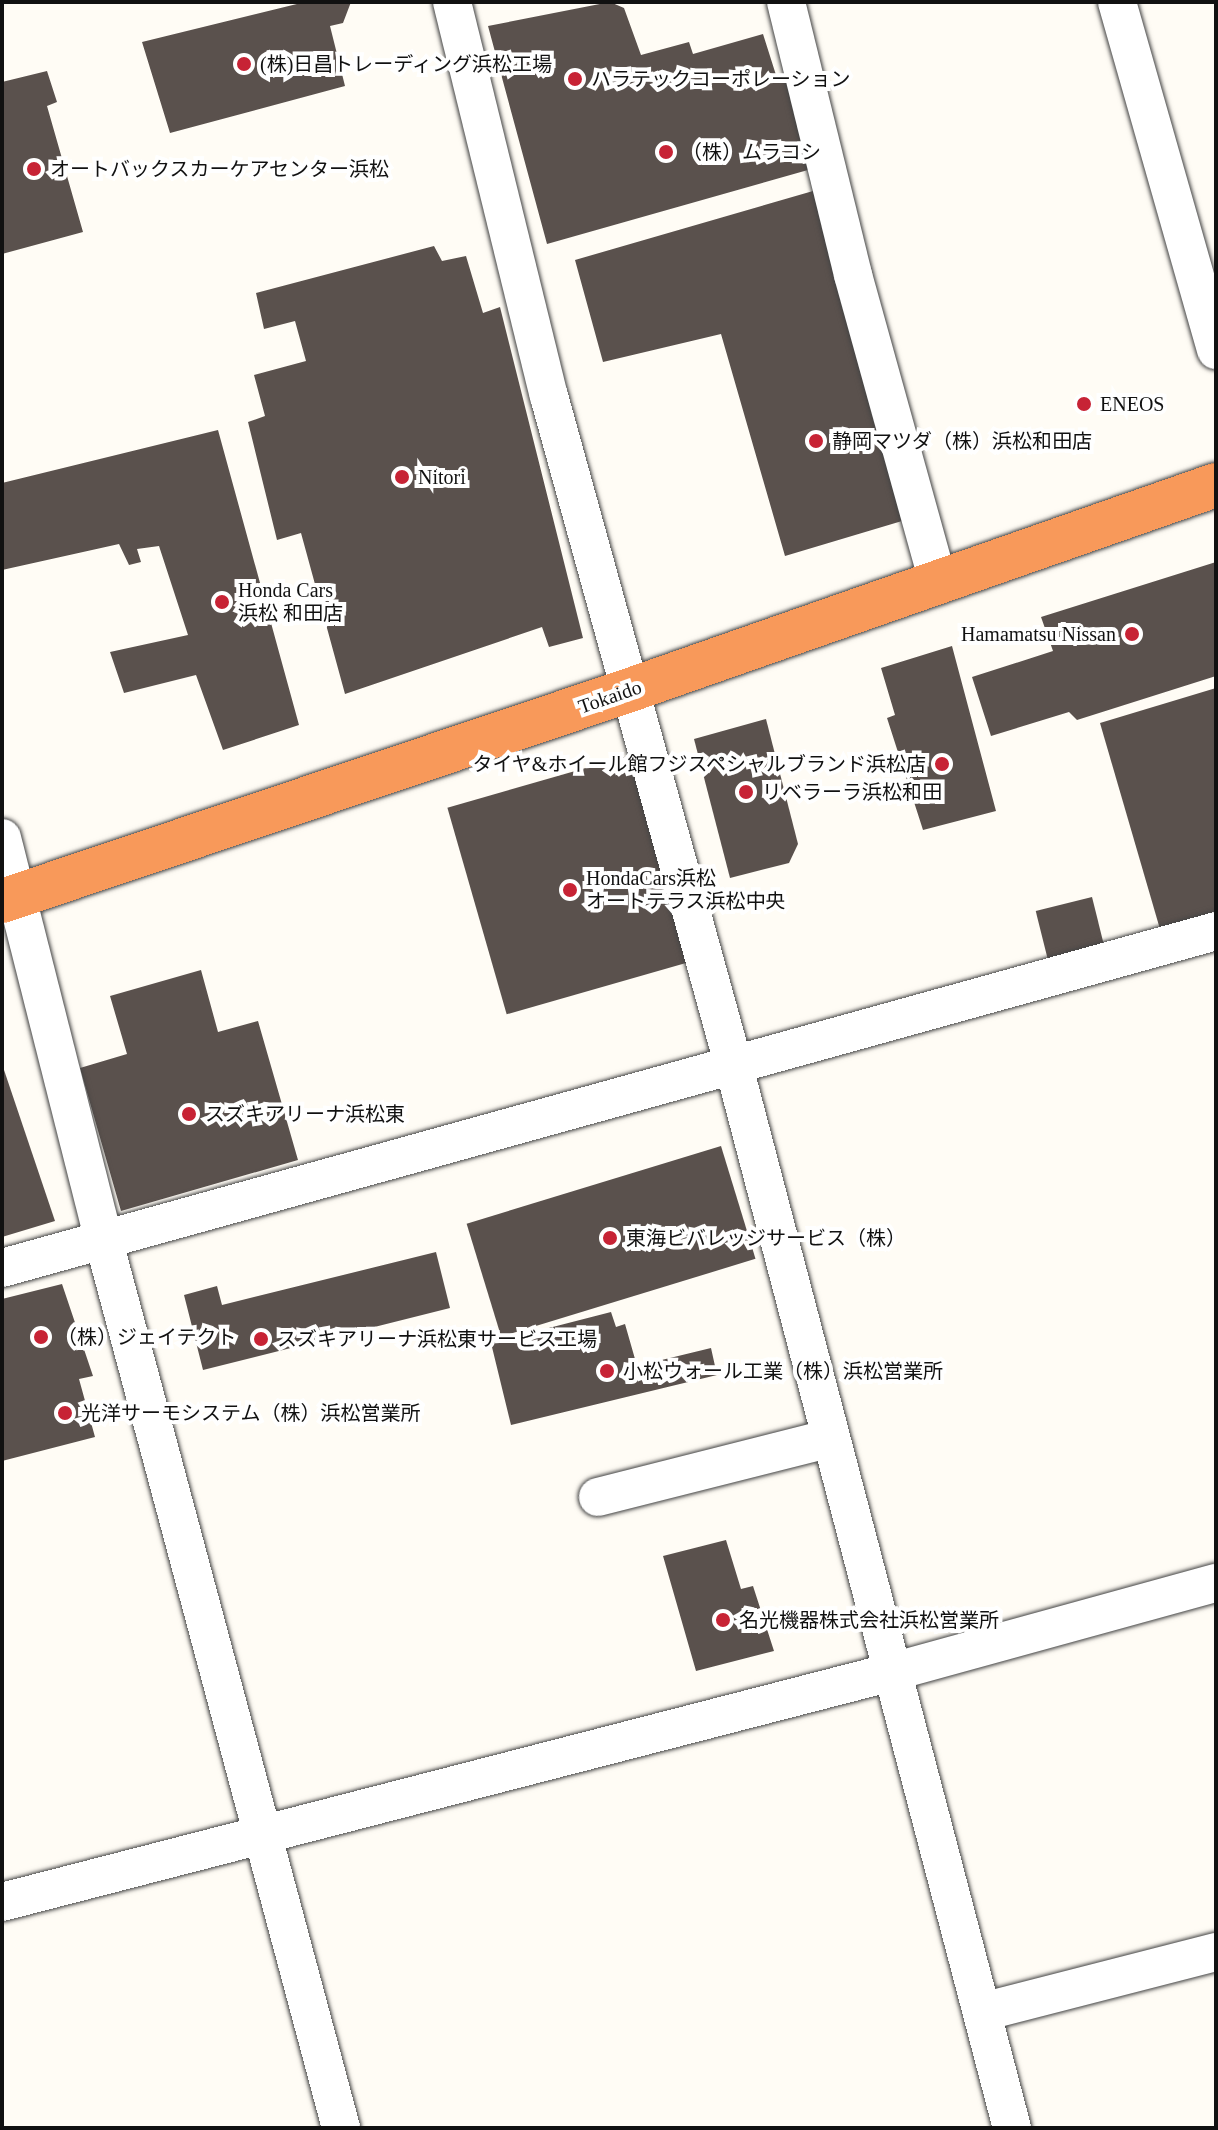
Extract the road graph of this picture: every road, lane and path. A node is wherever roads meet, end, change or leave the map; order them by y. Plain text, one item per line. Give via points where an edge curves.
1 (452, 2) edge
2 (786, 2) edge
3 (1117, 2) edge
4 (1216, 350) edge
5 (1216, 485) edge
6 (938, 581) junction
7 (627, 691) junction
8 (2, 838) edge
9 (9, 898) edge
10 (1216, 931) edge
11 (733, 1063) junction
12 (104, 1242) junction
13 (2, 1268) edge
14 (831, 1438) junction
15 (598, 1497) dead end
16 (1216, 1583) edge
17 (892, 1672) junction
18 (263, 1836) junction
19 (2, 1902) edge
20 (1216, 1952) edge
21 (982, 2012) junction
22 (341, 2128) edge
23 (1012, 2128) edge

1 - 7 street
2 - 6 street via 853,275
3 - 4 street
5 - 6 highway, Tokaido
6 - 7 highway, Tokaido
7 - 9 highway, Tokaido
7 - 11 street
8 - 9 street
9 - 12 street
10 - 11 street
11 - 12 street
11 - 14 street
12 - 13 street
12 - 18 street
14 - 15 street
14 - 17 street
16 - 17 street
17 - 18 street
17 - 21 street
18 - 19 street
18 - 22 street
20 - 21 street
21 - 23 street

